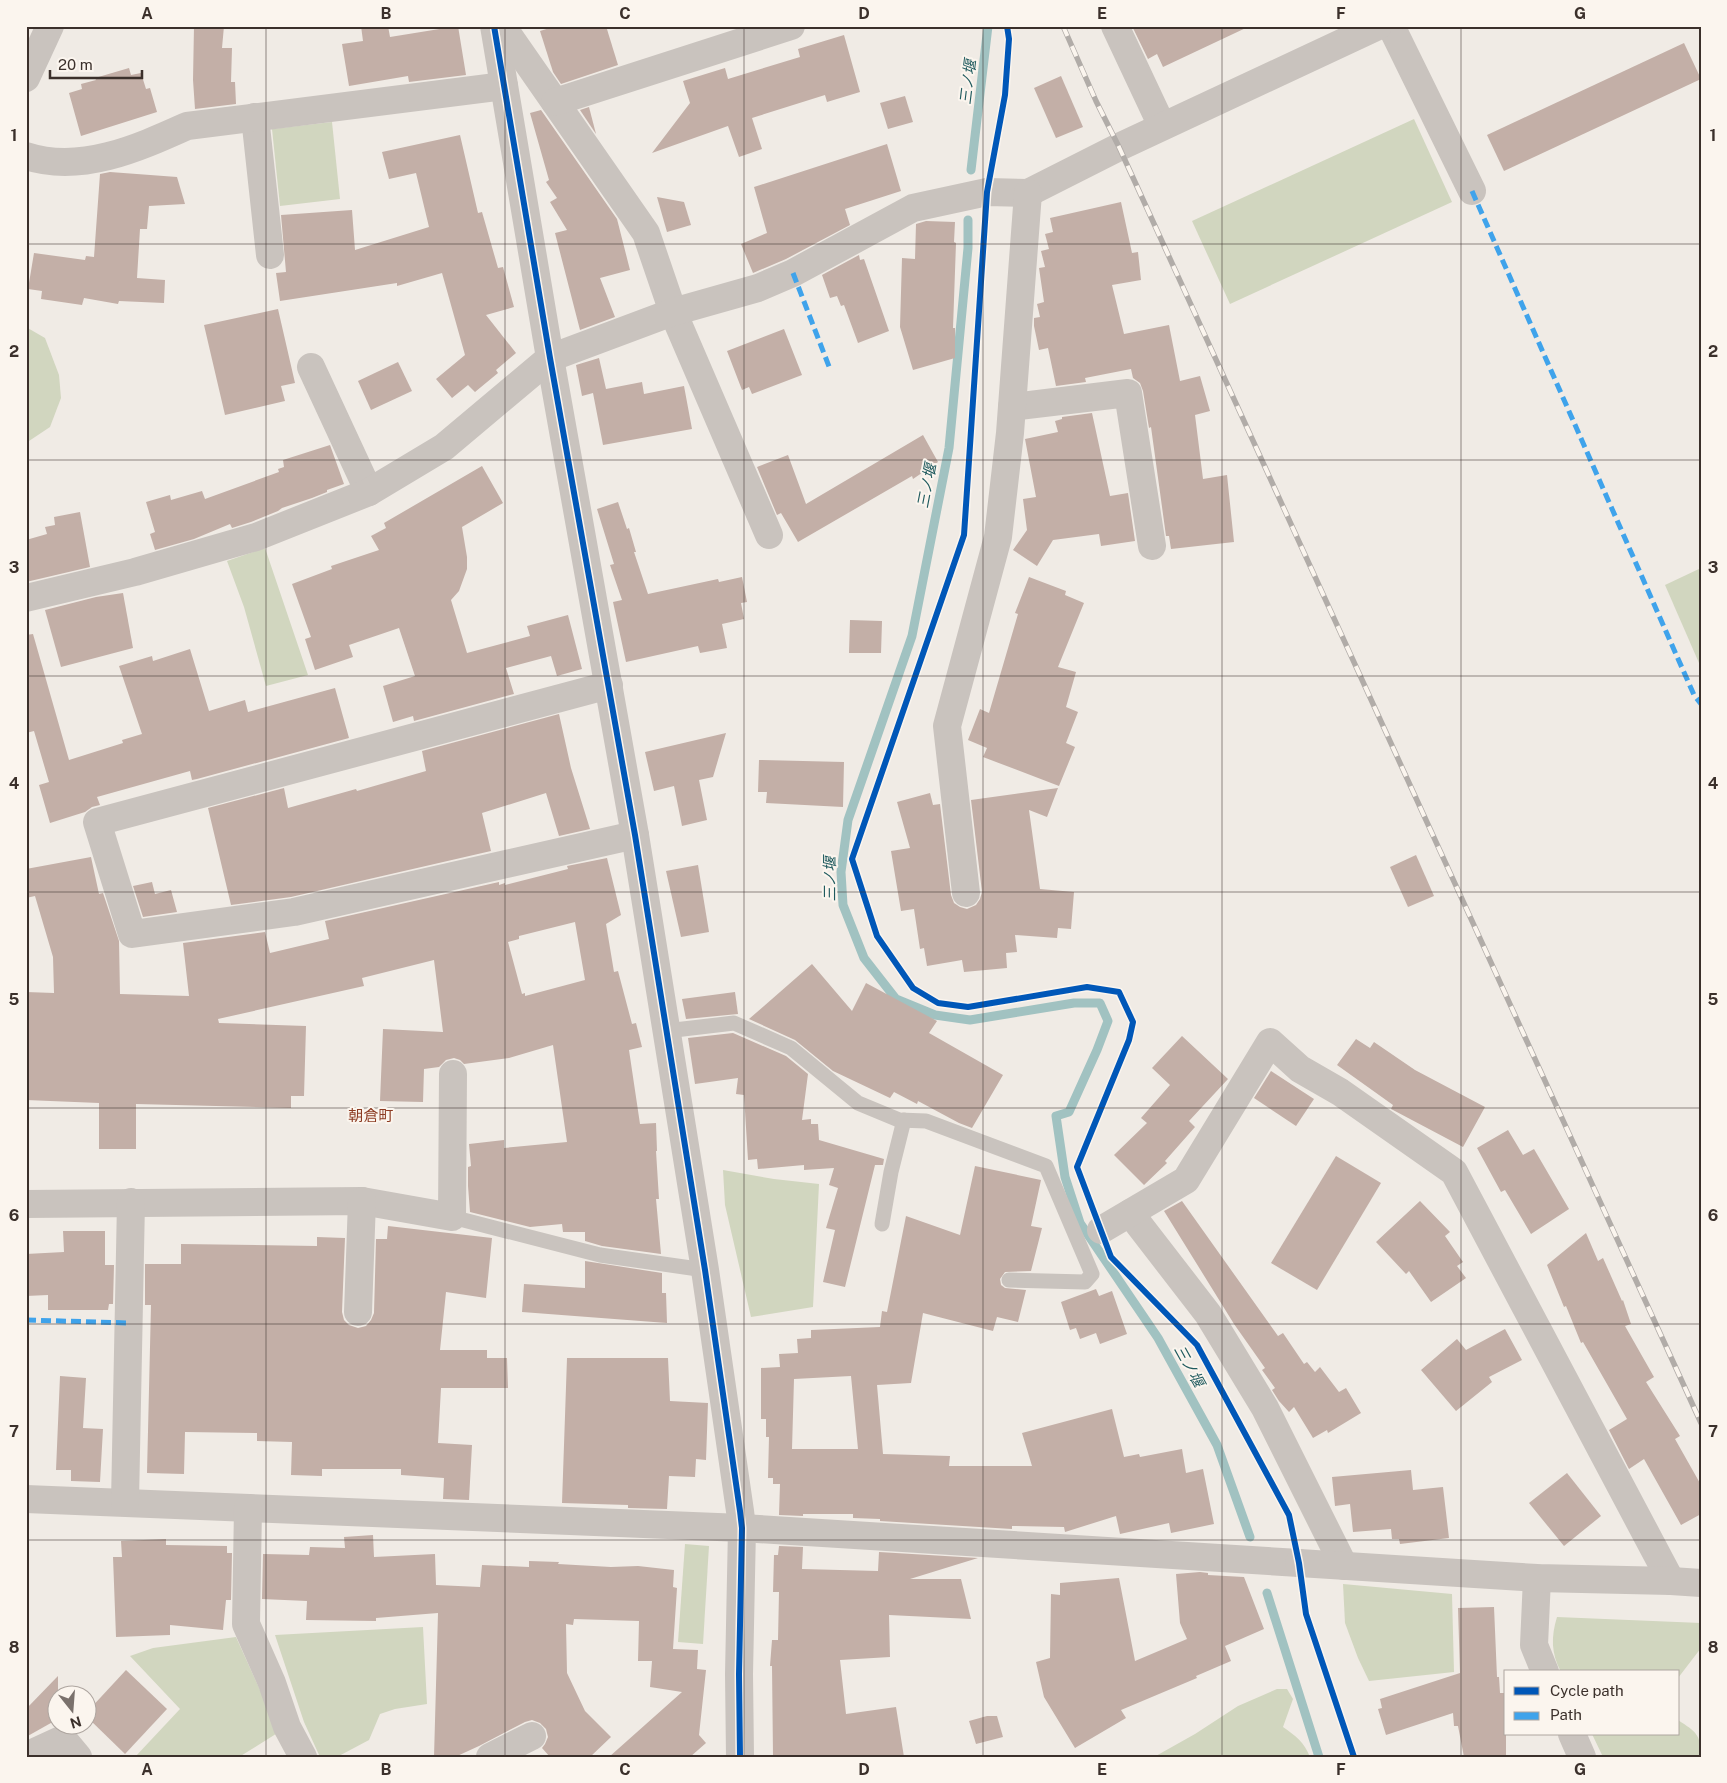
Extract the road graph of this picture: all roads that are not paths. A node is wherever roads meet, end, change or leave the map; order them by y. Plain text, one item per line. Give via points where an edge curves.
1 (50, 26) edge
2 (494, 26) edge
3 (502, 26) edge
4 (791, 26) edge
5 (1115, 26) edge
6 (1378, 26) edge
7 (1391, 26) edge
8 (26, 78) edge
9 (504, 86) junction
10 (555, 102) junction
11 (255, 117) junction
12 (1162, 126) junction
13 (26, 156) edge
14 (1472, 191) dead end
15 (1028, 193) junction
16 (270, 255) dead end
17 (673, 312) junction
18 (550, 358) junction
19 (311, 367) dead end
20 (1012, 407) junction
21 (369, 492) junction
22 (769, 534) dead end
23 (1152, 546) dead end
24 (26, 598) edge
25 (609, 685) junction
26 (635, 835) junction
27 (966, 893) dead end
28 (666, 1031) junction
29 (453, 1074) dead end
30 (904, 1120) junction
31 (362, 1201) junction
32 (131, 1202) junction
33 (26, 1204) edge
34 (1130, 1213) junction
35 (452, 1217) junction
36 (882, 1224) dead end
37 (1101, 1230) dead end
38 (705, 1270) junction
39 (1009, 1280) dead end
40 (358, 1312) dead end
41 (26, 1499) edge
42 (124, 1502) junction
43 (248, 1508) junction
44 (742, 1528) junction
45 (1344, 1566) junction
46 (1536, 1578) junction
47 (1671, 1581) junction
48 (1701, 1583) edge
49 (1544, 1670) edge
50 (532, 1736) dead end
51 (1573, 1736) edge
52 (26, 1756) edge
53 (78, 1757) edge
54 (303, 1757) edge
55 (490, 1757) edge
56 (740, 1757) edge
57 (1582, 1757) edge

1 - 8 street
2 - 9 street
3 - 10 street
4 - 10 street
5 - 12 street
6 - 12 street
7 - 14 street
9 - 11 street
9 - 18 street
10 - 17 street via 646,234
11 - 13 street via 187,126 141,146 102,158 69,161 38,160
11 - 16 street
12 - 15 street
15 - 17 street via 987,192 913,208 793,273 758,288
15 - 20 street
17 - 18 street
17 - 22 street
18 - 21 street via 444,446
18 - 25 street
19 - 21 street
20 - 23 street via 1128,392
20 - 27 street via 998,536 947,726
21 - 24 street via 256,537 135,572
25 - 26 street
25 - 26 street via 96,822 132,934 294,912
26 - 28 street
28 - 30 lane via 734,1023 791,1048 858,1104
28 - 38 street
29 - 35 street
30 - 36 lane
30 - 39 lane via 926,1121 1046,1166 1092,1274 1085,1282
31 - 32 street
31 - 35 street
31 - 40 street
32 - 33 street
32 - 42 street
34 - 37 street
34 - 45 street via 1208,1314 1265,1408
34 - 47 street via 1186,1180 1270,1042 1300,1068 1454,1172
35 - 38 lane via 600,1255
38 - 44 street
41 - 42 street
42 - 43 street
43 - 44 street
43 - 54 street via 246,1624
44 - 45 street
44 - 56 street
45 - 46 street
46 - 47 street
46 - 49 street via 1534,1645
47 - 48 street
50 - 55 street
51 - 57 street
52 - 53 street via 63,1740

